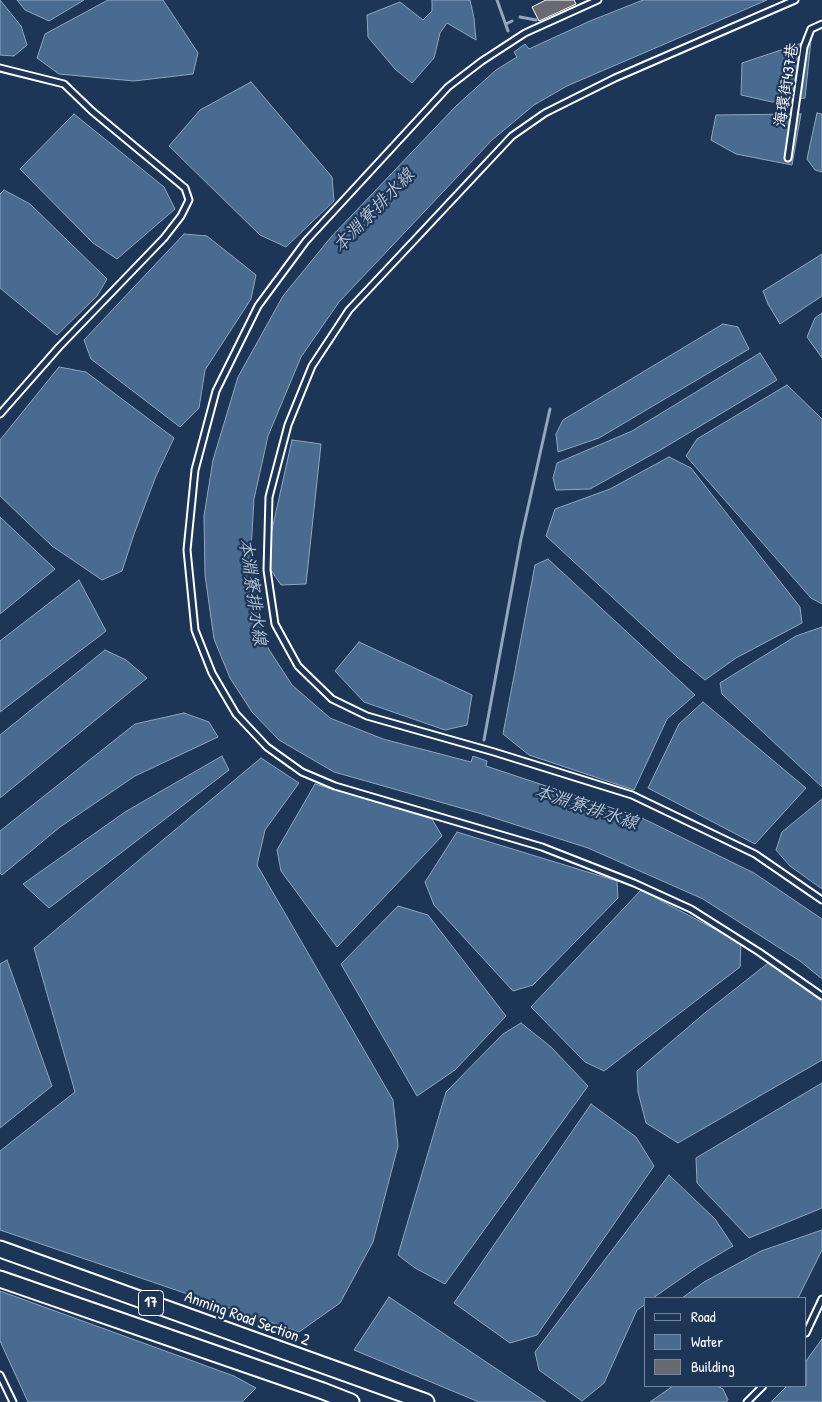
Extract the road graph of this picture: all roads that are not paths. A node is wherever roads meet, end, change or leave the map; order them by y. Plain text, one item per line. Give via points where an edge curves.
1 (598, 0) edge
2 (795, 0) edge
3 (822, 24) edge
4 (0, 68) edge
5 (788, 158) dead end
6 (0, 414) edge
7 (822, 900) edge
8 (822, 996) edge
9 (0, 1249) edge
10 (0, 1279) edge
11 (822, 1300) edge
12 (807, 1332) edge
13 (0, 1375) edge
14 (762, 1387) edge
15 (13, 1402) edge
16 (351, 1402) edge
17 (426, 1402) edge
18 (747, 1402) edge

1 - 8 lane via 525,33 448,87 306,241 258,306 216,391 195,470 187,550 195,630 212,673 236,714 267,746 302,772 335,786 542,847 634,883 691,909
2 - 7 lane via 615,78 545,113 512,136 349,310 312,366 292,417 269,497 267,570 275,624 298,666 332,698 367,716 632,795 755,854
3 - 5 lane, 海環街437巷 via 811,29 804,47
4 - 6 lane via 64,84 185,188 189,200 164,238 59,347
9 - 17 main road, Anming Road Section 2 / 17
10 - 16 main road, 17
11 - 12 lane
13 - 15 lane
14 - 18 lane

